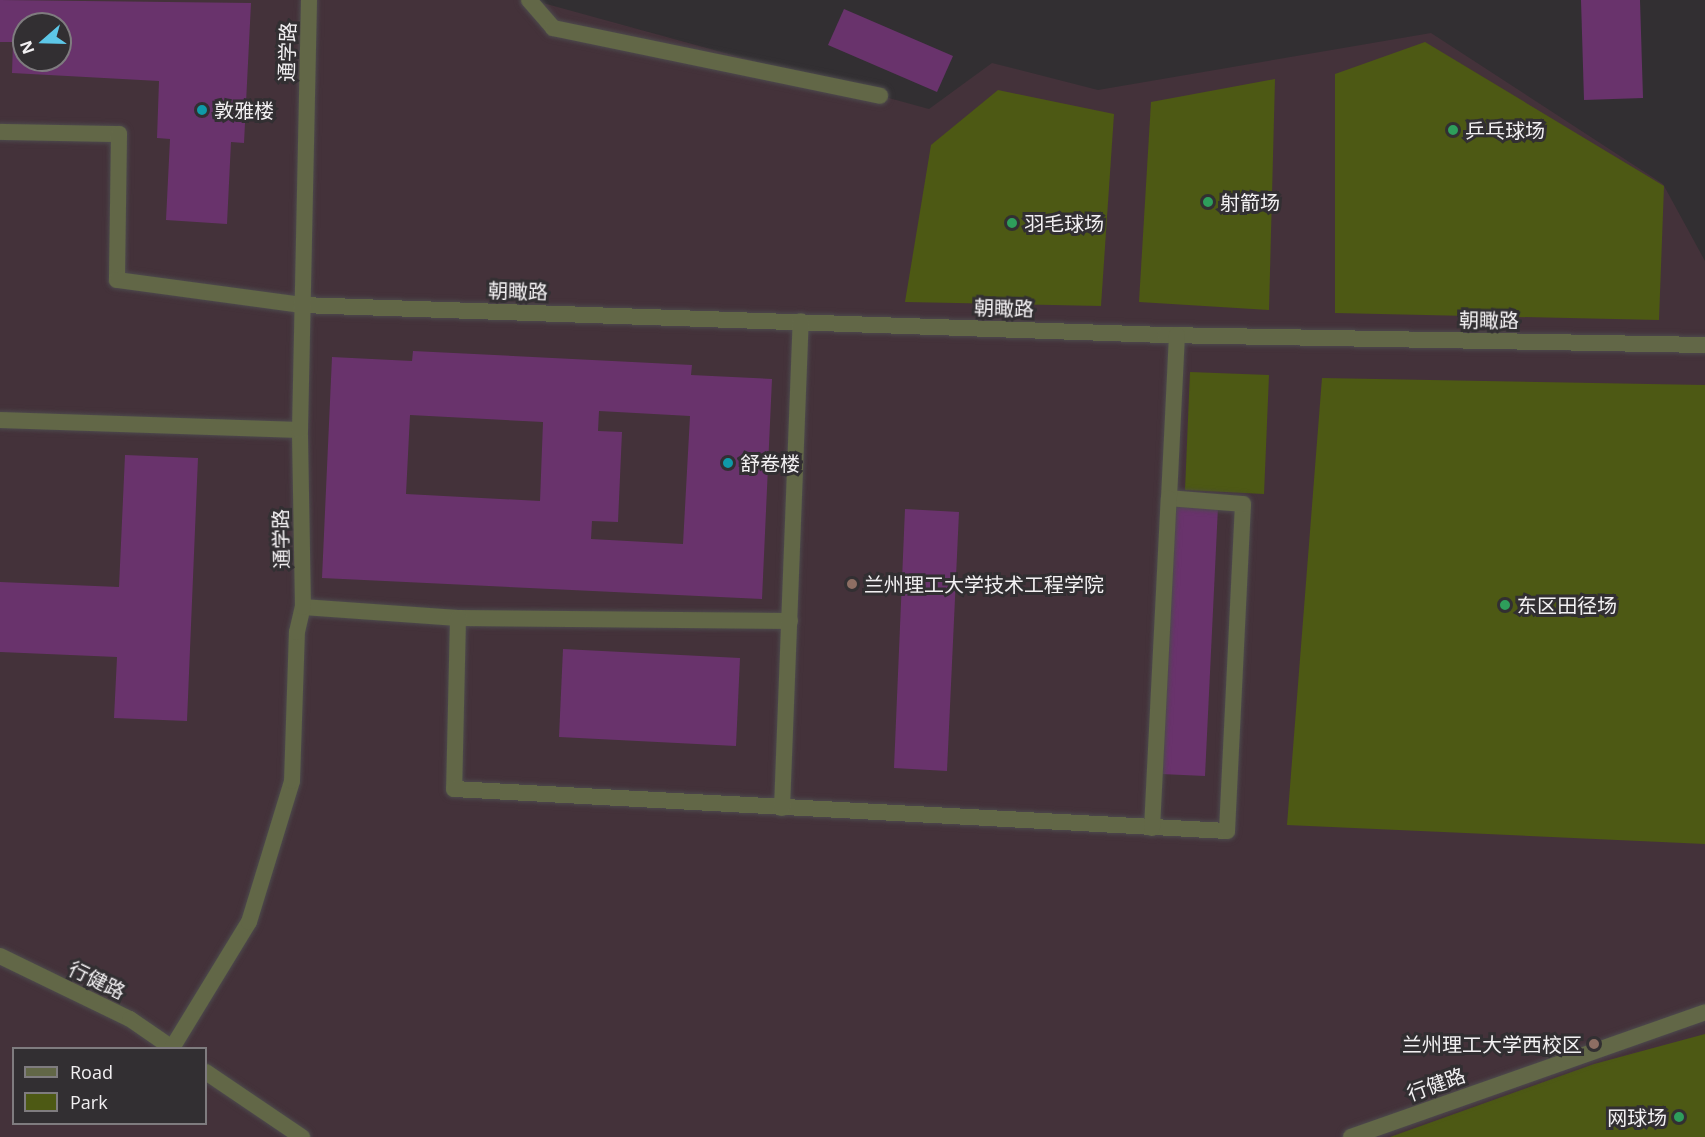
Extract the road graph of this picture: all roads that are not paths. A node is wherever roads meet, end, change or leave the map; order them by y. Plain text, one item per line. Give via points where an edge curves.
1 (309, 0) edge
2 (529, 0) edge
3 (880, 96) dead end
4 (0, 132) edge
5 (301, 305) junction
6 (801, 321) junction
7 (1177, 335) junction
8 (1705, 345) edge
9 (0, 420) edge
10 (300, 430) junction
11 (1169, 498) junction
12 (303, 607) junction
13 (458, 618) junction
14 (789, 621) junction
15 (782, 808) junction
16 (1152, 828) junction
17 (0, 956) edge
18 (1705, 1012) edge
19 (171, 1047) edge
20 (173, 1047) edge
21 (207, 1073) edge
22 (302, 1137) edge
23 (1351, 1137) edge

1 - 5 street, 通学路
2 - 3 street via 553,28
4 - 5 street, 朝瞰路 via 120,134 117,280
5 - 6 street, 朝瞰路
5 - 10 street, 通学路
6 - 7 street, 朝瞰路
6 - 14 street
7 - 8 street, 朝瞰路
7 - 11 street
9 - 10 street
10 - 12 street, 通学路
11 - 16 street
11 - 16 street via 1243,504 1227,831
12 - 13 street
12 - 20 street, 通学路 via 297,633 292,781 249,922
13 - 14 street
13 - 15 street via 454,789
14 - 15 street
15 - 16 street
17 - 19 street, 行健路 via 130,1019
18 - 23 street, 行健路
21 - 22 street

